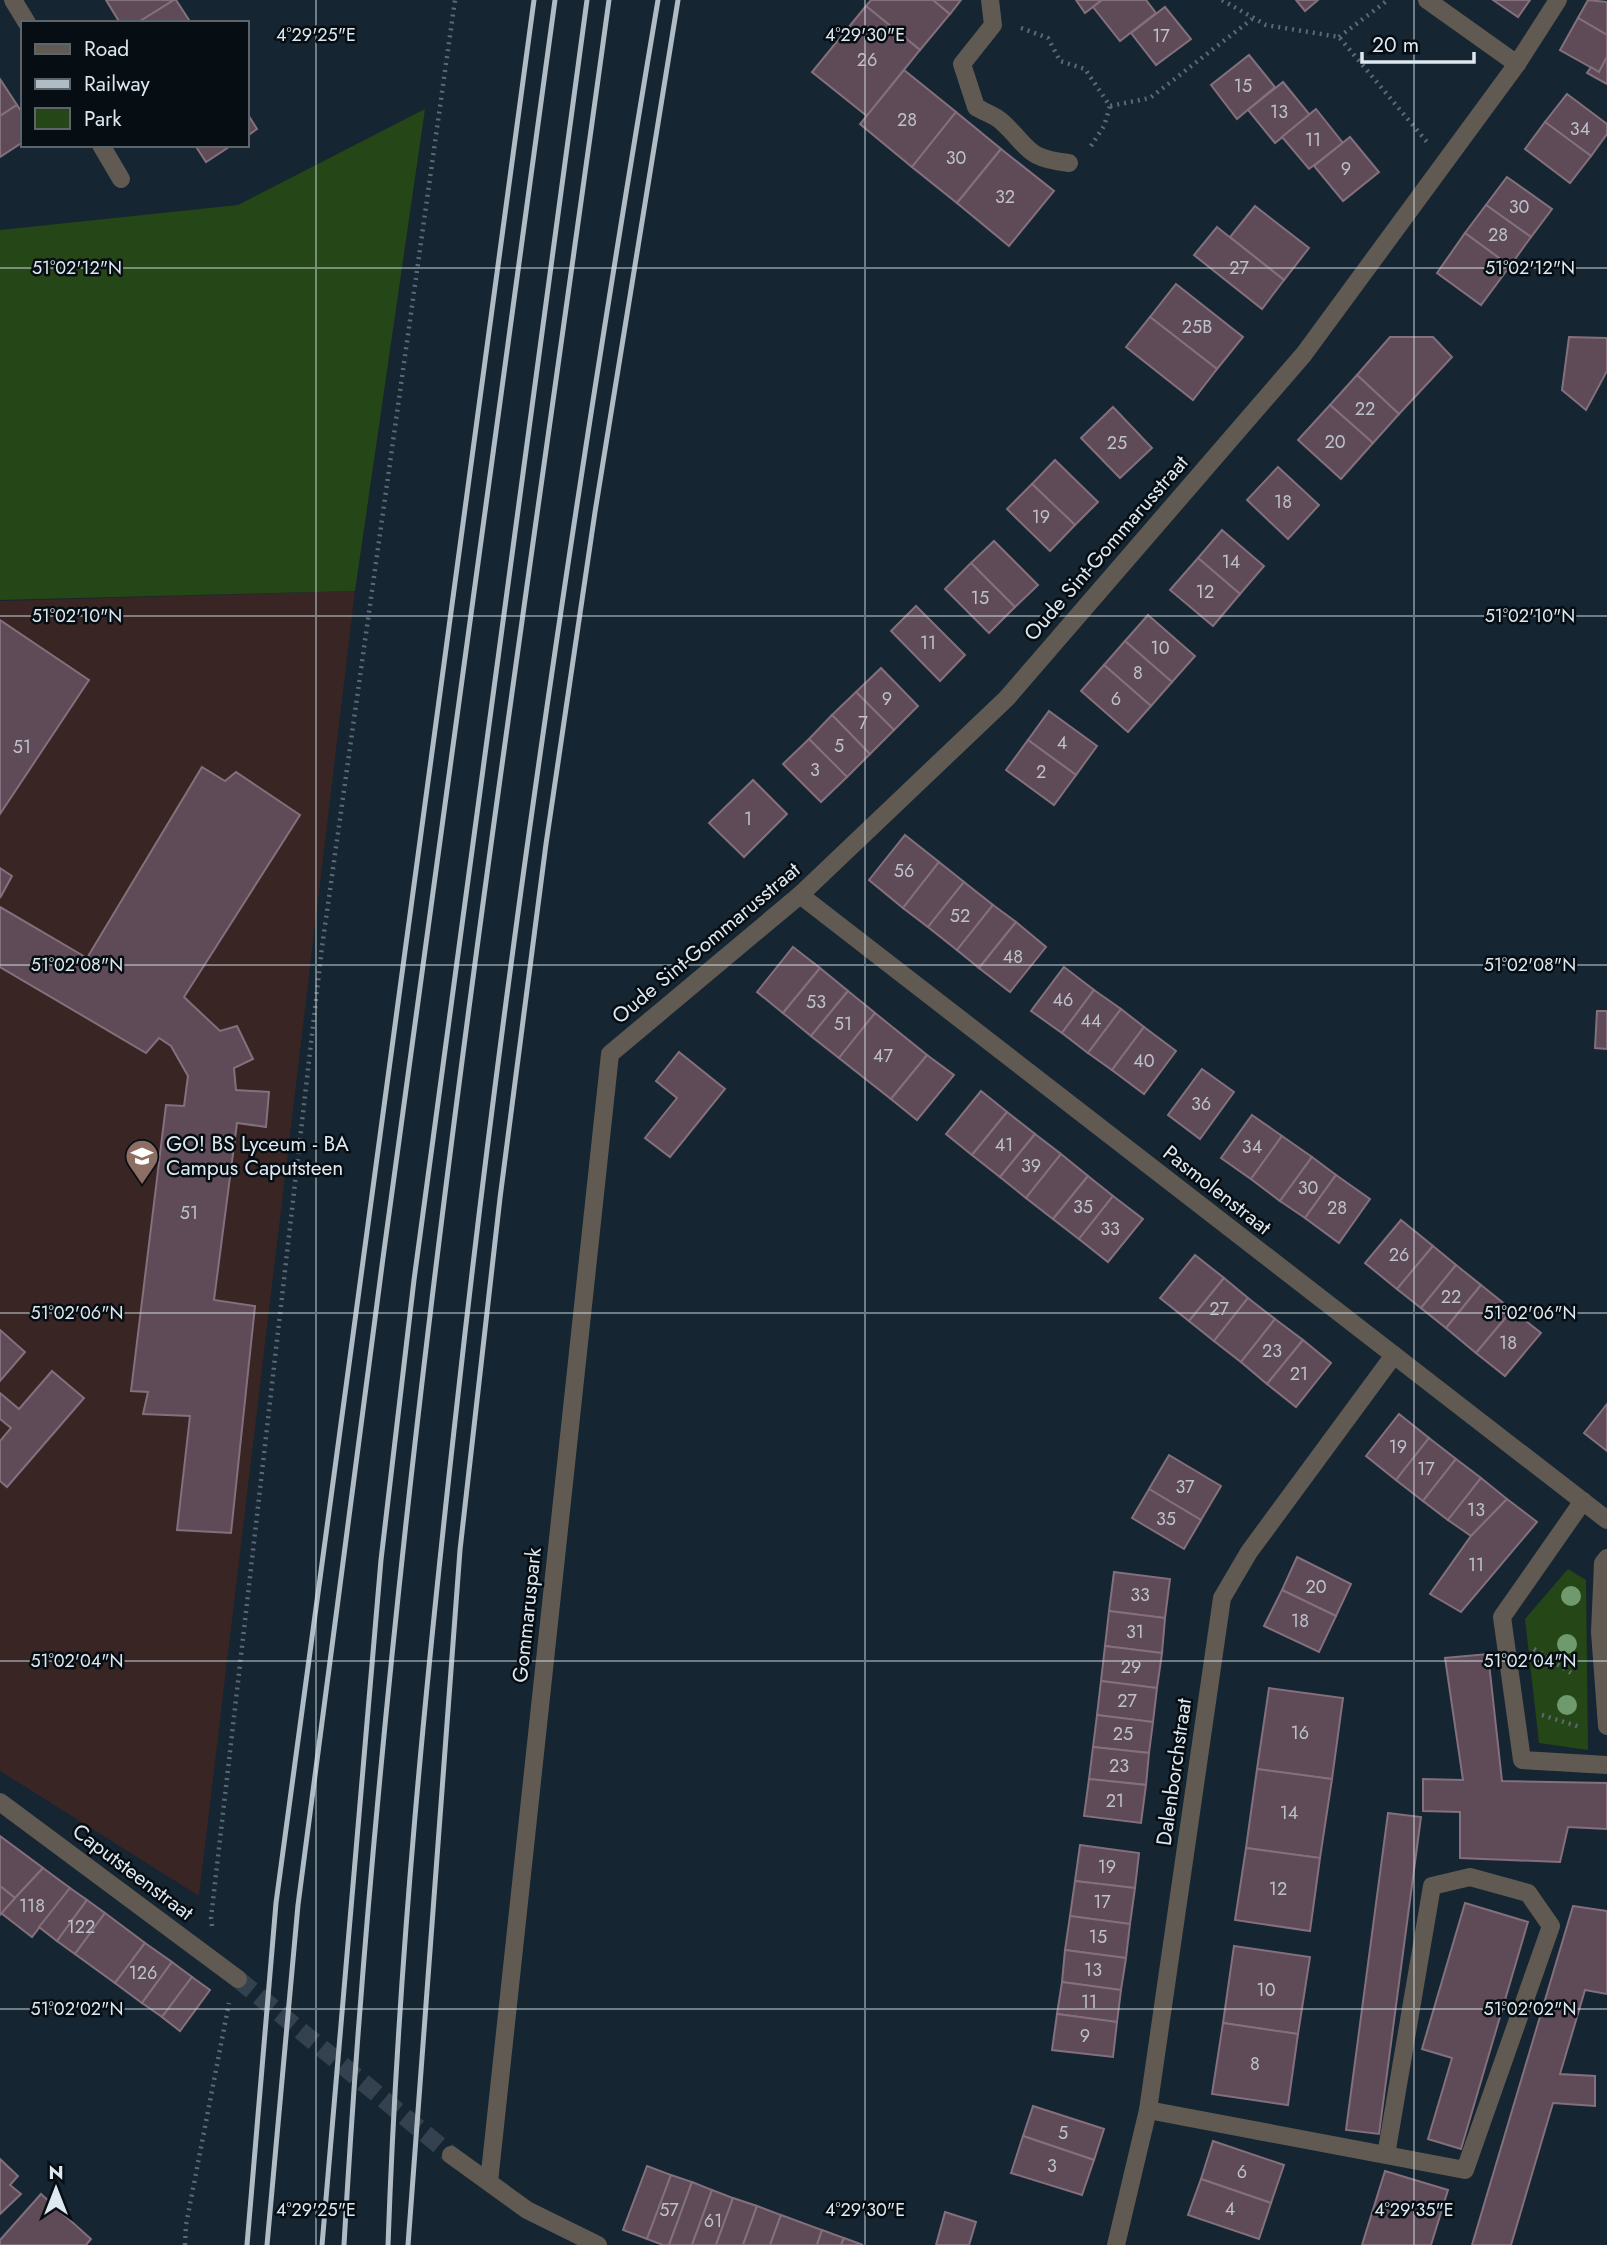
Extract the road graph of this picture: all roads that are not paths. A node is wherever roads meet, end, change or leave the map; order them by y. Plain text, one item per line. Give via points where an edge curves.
1 (13, 0) edge
2 (990, 0) edge
3 (1427, 0) edge
4 (1558, 0) edge
5 (26, 21) edge
6 (1517, 64) junction
7 (102, 147) edge
8 (1069, 163) road end
9 (121, 179) dead end
10 (800, 895) junction
11 (610, 1054) joint
12 (1394, 1355) junction
13 (1583, 1502) junction
14 (1607, 1520) edge
15 (1607, 1558) edge
16 (1600, 1728) edge
17 (1607, 1765) edge
18 (1, 1804) edge
19 (238, 1979) tunnel mouth
20 (1148, 2109) junction
21 (451, 2155) tunnel mouth
22 (1386, 2155) junction
23 (489, 2182) junction
24 (598, 2245) edge
25 (1116, 2245) edge

1 - 5 street
2 - 8 street via 993,25 962,64 976,107 999,120 1025,150 1047,161
3 - 6 street
4 - 6 street, Oude Sint-Gommarusstraat
6 - 10 street, Oude Sint-Gommarusstraat via 1304,354 1007,698
7 - 9 street
10 - 11 street, Oude Sint-Gommarusstraat
10 - 12 street, Pasmolenstraat
11 - 23 street, Gommaruspark
12 - 13 street, Pasmolenstraat
12 - 20 street, Dalenborchstraat via 1249,1552 1222,1598
13 - 14 street, Pasmolenstraat
13 - 17 street via 1502,1617 1522,1760
15 - 16 street via 1603,1563 1600,1632 1605,1694
18 - 19 street, Caputsteenstraat
20 - 22 street
20 - 25 street, Dalenborchstraat
21 - 23 street
22 - 22 street via 1465,2170 1551,1926 1528,1893 1470,1877 1432,1886
23 - 24 street via 527,2210

